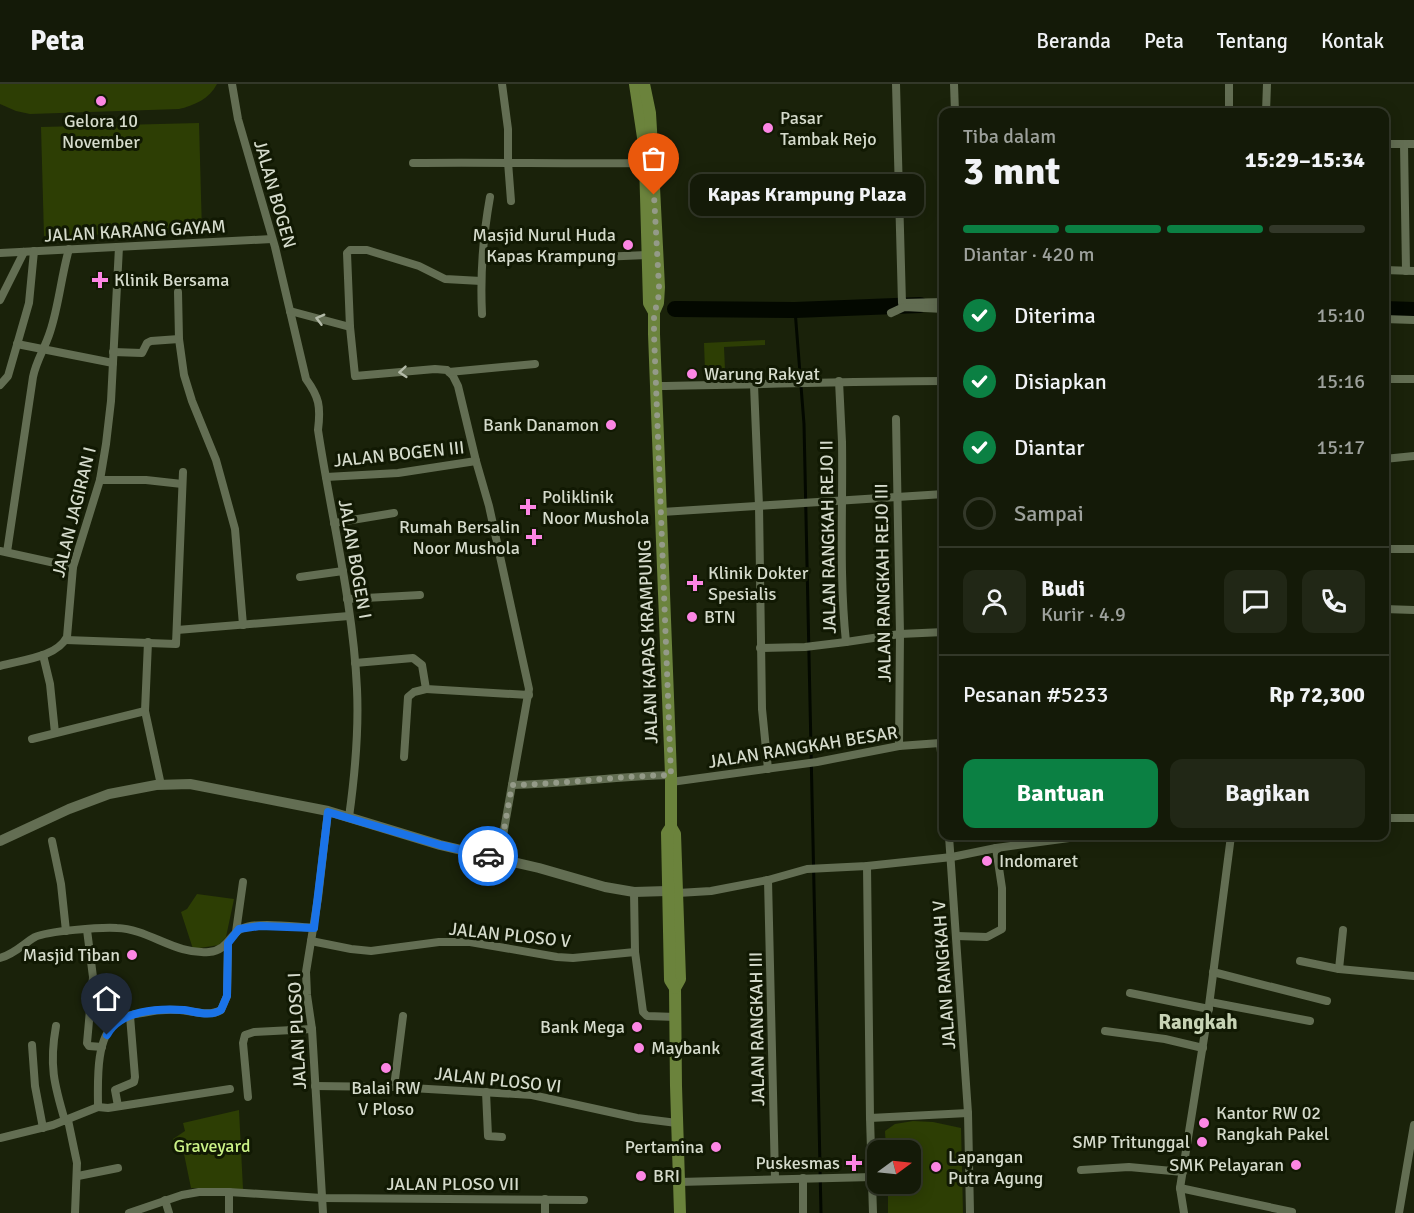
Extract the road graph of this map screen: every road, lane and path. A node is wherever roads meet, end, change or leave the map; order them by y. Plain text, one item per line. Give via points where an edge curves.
1 (232, 84) edge
2 (502, 84) edge
3 (635, 84) edge
4 (644, 84) edge
5 (896, 84) edge
6 (954, 84) edge
7 (1229, 84) edge
8 (1267, 84) edge
9 (955, 108) edge
10 (1229, 108) edge
11 (1266, 108) edge
12 (1389, 144) edge
13 (1404, 144) junction
14 (1414, 144) edge
15 (508, 162) junction
16 (413, 163) dead end
17 (645, 163) junction
18 (490, 197) dead end
19 (511, 201) dead end
20 (272, 239) junction
21 (119, 247) junction
22 (69, 249) junction
23 (34, 251) junction
24 (24, 252) junction
25 (0, 254) edge
26 (647, 255) junction
27 (600, 257) dead end
28 (1389, 270) edge
29 (1410, 271) edge
30 (481, 281) junction
31 (178, 292) dead end
32 (0, 300) edge
33 (939, 302) edge
34 (939, 309) edge
35 (290, 311) junction
36 (654, 312) junction
37 (891, 313) dead end
38 (482, 314) dead end
39 (1389, 319) edge
40 (1414, 320) edge
41 (350, 327) junction
42 (178, 339) junction
43 (17, 344) junction
44 (43, 349) junction
45 (113, 352) junction
46 (113, 363) junction
47 (535, 364) dead end
48 (449, 372) junction
49 (1389, 378) edge
50 (1414, 379) edge
51 (839, 381) junction
52 (939, 381) edge
53 (0, 384) edge
54 (754, 385) junction
55 (656, 386) junction
56 (896, 419) dead end
57 (1414, 456) edge
58 (1389, 458) edge
59 (476, 462) junction
60 (183, 472) dead end
61 (326, 477) junction
62 (100, 480) junction
63 (182, 484) junction
64 (939, 494) edge
65 (897, 497) junction
66 (841, 500) junction
67 (759, 506) junction
68 (662, 512) junction
69 (394, 513) dead end
70 (334, 523) junction
71 (1389, 549) edge
72 (1414, 549) edge
73 (4, 552) edge
74 (73, 567) junction
75 (343, 571) junction
76 (300, 577) dead end
77 (420, 595) dead end
78 (347, 599) junction
79 (1389, 609) edge
80 (1414, 610) edge
81 (349, 616) junction
82 (243, 625) junction
83 (177, 630) junction
84 (939, 632) edge
85 (900, 634) junction
86 (66, 640) junction
87 (148, 642) junction
88 (846, 642) junction
89 (760, 648) junction
90 (43, 655) junction
91 (355, 663) junction
92 (0, 666) edge
93 (426, 689) junction
94 (529, 695) junction
95 (145, 711) junction
96 (55, 733) junction
97 (32, 740) dead end
98 (939, 742) edge
99 (899, 746) junction
100 (404, 757) dead end
101 (768, 769) junction
102 (671, 779) junction
103 (161, 785) junction
104 (512, 785) junction
105 (328, 812) junction
106 (349, 817) junction
107 (1389, 818) edge
108 (1414, 818) edge
109 (950, 840) edge
110 (1055, 840) edge
111 (1230, 840) edge
112 (0, 841) edge
113 (52, 841) dead end
114 (996, 848) junction
115 (952, 857) junction
116 (499, 858) junction
117 (867, 866) junction
118 (768, 880) junction
119 (243, 882) dead end
120 (634, 891) junction
121 (672, 892) junction
122 (314, 928) junction
123 (87, 930) junction
124 (1343, 930) dead end
125 (66, 931) junction
126 (236, 932) junction
127 (957, 936) junction
128 (311, 941) junction
129 (228, 943) junction
130 (635, 952) junction
131 (0, 958) edge
132 (1300, 961) dead end
133 (1339, 969) junction
134 (1214, 972) junction
135 (1414, 976) edge
136 (1130, 993) dead end
137 (1327, 1000) dead end
138 (1209, 1006) junction
139 (130, 1016) junction
140 (403, 1016) dead end
141 (676, 1017) junction
142 (1310, 1021) dead end
143 (56, 1026) dead end
144 (312, 1029) junction
145 (1105, 1031) dead end
146 (33, 1045) dead end
147 (102, 1047) junction
148 (1203, 1048) junction
149 (315, 1086) junction
150 (394, 1087) junction
151 (230, 1089) dead end
152 (486, 1092) junction
153 (248, 1096) dead end
154 (118, 1106) junction
155 (98, 1107) junction
156 (968, 1113) junction
157 (870, 1118) junction
158 (67, 1120) junction
159 (677, 1123) junction
160 (1414, 1125) edge
161 (43, 1128) junction
162 (502, 1137) dead end
163 (0, 1138) edge
164 (871, 1140) edge
165 (118, 1168) dead end
166 (1081, 1170) dead end
167 (1183, 1172) junction
168 (78, 1176) junction
169 (867, 1177) edge
170 (775, 1178) junction
171 (803, 1178) junction
172 (679, 1182) junction
173 (1180, 1188) junction
174 (229, 1192) junction
175 (873, 1194) edge
176 (322, 1198) junction
177 (545, 1199) junction
178 (165, 1200) junction
179 (584, 1200) dead end
180 (1292, 1212) edge
181 (75, 1213) edge
182 (129, 1213) edge
183 (169, 1213) edge
184 (229, 1213) edge
185 (323, 1213) edge
186 (545, 1213) edge
187 (680, 1213) edge
188 (803, 1213) edge
189 (873, 1213) edge
190 (970, 1213) edge
191 (1184, 1213) edge
192 (1399, 1213) edge

1 - 20 street, JALAN BOGEN
2 - 15 street
3 - 17 main road, JALAN KAPAS KRAMPUNG
4 - 36 main road, JALAN KAPAS KRAMPUNG via 650,113 659,287
5 - 33 street via 902,303
6 - 9 street
7 - 10 street
8 - 11 street
12 - 13 street
13 - 14 street
13 - 29 street
15 - 16 street
15 - 17 street
15 - 19 street
17 - 26 main road, JALAN KAPAS KRAMPUNG
18 - 30 street
20 - 21 street, JALAN KARANG GAYAM
20 - 35 street, JALAN BOGEN
21 - 22 street, JALAN KARANG GAYAM
21 - 45 street, JALAN JAGIRAN I
22 - 23 street, JALAN KARANG GAYAM
22 - 44 street via 60,296
23 - 24 street, JALAN KARANG GAYAM
23 - 43 street via 32,290
24 - 25 street, JALAN KARANG GAYAM
24 - 32 street
26 - 27 street
26 - 36 main road, JALAN KAPAS KRAMPUNG via 649,303
28 - 29 street
30 - 38 street
30 - 41 street via 446,279 367,250 348,251
31 - 42 street
34 - 37 street via 904,307
41 -> 35 street
35 - 61 street, JALAN BOGEN I via 306,379 319,400 318,430
36 - 55 main road, JALAN KAPAS KRAMPUNG
39 - 40 street
48 -> 41 street via 435,369 355,376
42 - 45 street via 151,340 141,353
42 - 82 street via 189,390 233,516
43 - 44 street
43 - 53 street via 8,376
44 - 46 street
44 - 73 street via 33,377
45 - 46 street, JALAN JAGIRAN I
46 - 62 street, JALAN JAGIRAN I
47 - 48 street
48 - 59 street via 458,386
49 - 50 street
51 - 52 street
51 - 54 street
51 - 66 street, JALAN RANGKAH REJO II
54 - 55 street
54 - 67 street
55 - 68 main road, JALAN KAPAS KRAMPUNG
56 - 65 street, JALAN RANGKAH REJO III
57 - 58 street
59 - 61 street, JALAN BOGEN III via 398,473
59 - 94 street
60 - 63 street
61 - 70 street, JALAN BOGEN I
62 - 63 street
62 - 74 street, JALAN JAGIRAN I
63 - 83 street
64 - 65 street
65 - 66 street
65 - 85 street, JALAN RANGKAH REJO III
66 - 67 street
66 - 88 street, JALAN RANGKAH REJO II
67 - 68 street
67 - 89 street
68 - 102 main road, JALAN KAPAS KRAMPUNG
69 - 70 street
70 - 75 street, JALAN BOGEN I
71 - 72 street
73 - 74 street
74 - 86 street, JALAN JAGIRAN I
75 - 76 street
75 - 78 street, JALAN BOGEN I
77 - 78 street
78 - 81 street, JALAN BOGEN I
79 - 80 street
81 - 82 street
81 - 91 street, JALAN BOGEN I
82 - 83 street
83 - 87 street via 176,644
84 - 85 street
85 - 88 street
85 - 99 street, JALAN RANGKAH REJO III
86 - 87 street
86 - 90 street
87 - 95 street
88 - 89 street, JALAN RANGKAH REJO II
89 - 101 street
90 - 92 street
90 - 96 street
91 - 93 street via 416,659 422,665
91 - 106 street, JALAN BOGEN I via 358,722
93 - 94 street
93 - 100 street via 408,697
94 - 104 street
95 - 96 street
95 - 103 street
96 - 97 street
98 - 99 street, JALAN RANGKAH BESAR
99 - 101 street, JALAN RANGKAH BESAR
101 - 102 street, JALAN RANGKAH BESAR
102 - 104 street, JALAN RANGKAH BESAR via 634,775
102 - 121 main road, JALAN KAPAS KRAMPUNG via 671,827 667,833
103 - 105 street via 190,784
103 - 112 street via 98,797
104 - 116 street
105 - 106 street
105 - 122 street, JALAN PLOSO I
106 - 116 street via 440,845
107 - 108 street
109 - 115 street, JALAN RANGKAH V
110 - 114 street
111 - 134 street
113 - 125 street via 62,884
114 - 115 street
114 - 127 street via 1002,888 1002,929 987,937
115 - 117 street
115 - 127 street, JALAN RANGKAH V
116 - 120 street via 592,884
117 - 118 street via 817,868
117 - 157 street
118 - 121 street via 711,891
118 - 170 street, JALAN RANGKAH III
119 - 126 street
120 - 121 street
120 - 130 street
121 - 141 main road, JALAN KAPAS KRAMPUNG via 670,980 675,988
122 - 126 street via 260,926
122 - 128 street, JALAN PLOSO I
123 - 125 street
123 - 129 street via 124,929 198,952 213,951
123 - 147 street via 93,977 87,1042 89,1046
124 - 133 street
125 - 131 street via 36,936
126 - 129 street
127 - 156 street, JALAN RANGKAH V
128 - 130 street, JALAN PLOSO V via 372,951 463,942 573,958
128 - 144 street, JALAN PLOSO I via 306,972
129 - 139 street via 227,996 221,1010 207,1014 159,1010
130 - 141 street via 644,1014
132 - 133 street
133 - 135 street
134 - 137 street
134 - 138 street
136 - 138 street
138 - 142 street
138 - 148 street
139 - 147 street via 114,1024
139 - 154 street via 135,1077 134,1082 115,1090
140 - 150 street
141 - 159 main road, JALAN KAPAS KRAMPUNG
143 - 158 street via 52,1072
144 - 149 street, JALAN PLOSO I
144 - 153 street via 246,1035 243,1044
145 - 148 street
146 - 161 street
147 - 155 street
148 - 167 street
149 - 150 street, JALAN PLOSO VI
149 - 176 street, JALAN PLOSO I
150 - 152 street, JALAN PLOSO VI
151 - 154 street
152 - 159 street, JALAN PLOSO VI via 543,1097
152 - 162 street via 488,1136
154 - 155 street
155 - 158 street
156 - 157 street
156 - 190 street, JALAN RANGKAH V
157 - 164 street
158 - 161 street
158 - 168 street via 77,1155
159 - 172 main road, JALAN KAPAS KRAMPUNG
160 - 192 street
161 - 163 street
165 - 168 street
166 - 167 street via 1129,1167
167 - 173 street
168 - 181 street
169 - 171 street
170 - 171 street
170 - 172 street
171 - 188 street
172 - 187 main road, JALAN KAPAS KRAMPUNG
173 - 180 street
173 - 191 street
174 - 176 street, JALAN PLOSO VII
174 - 178 street, JALAN PLOSO VII via 190,1193
174 - 184 street
175 - 189 street
176 - 177 street, JALAN PLOSO VII
176 - 185 street, JALAN PLOSO I
177 - 179 street, JALAN PLOSO VII
177 - 186 street
178 - 182 street, JALAN PLOSO VII
178 - 183 street

